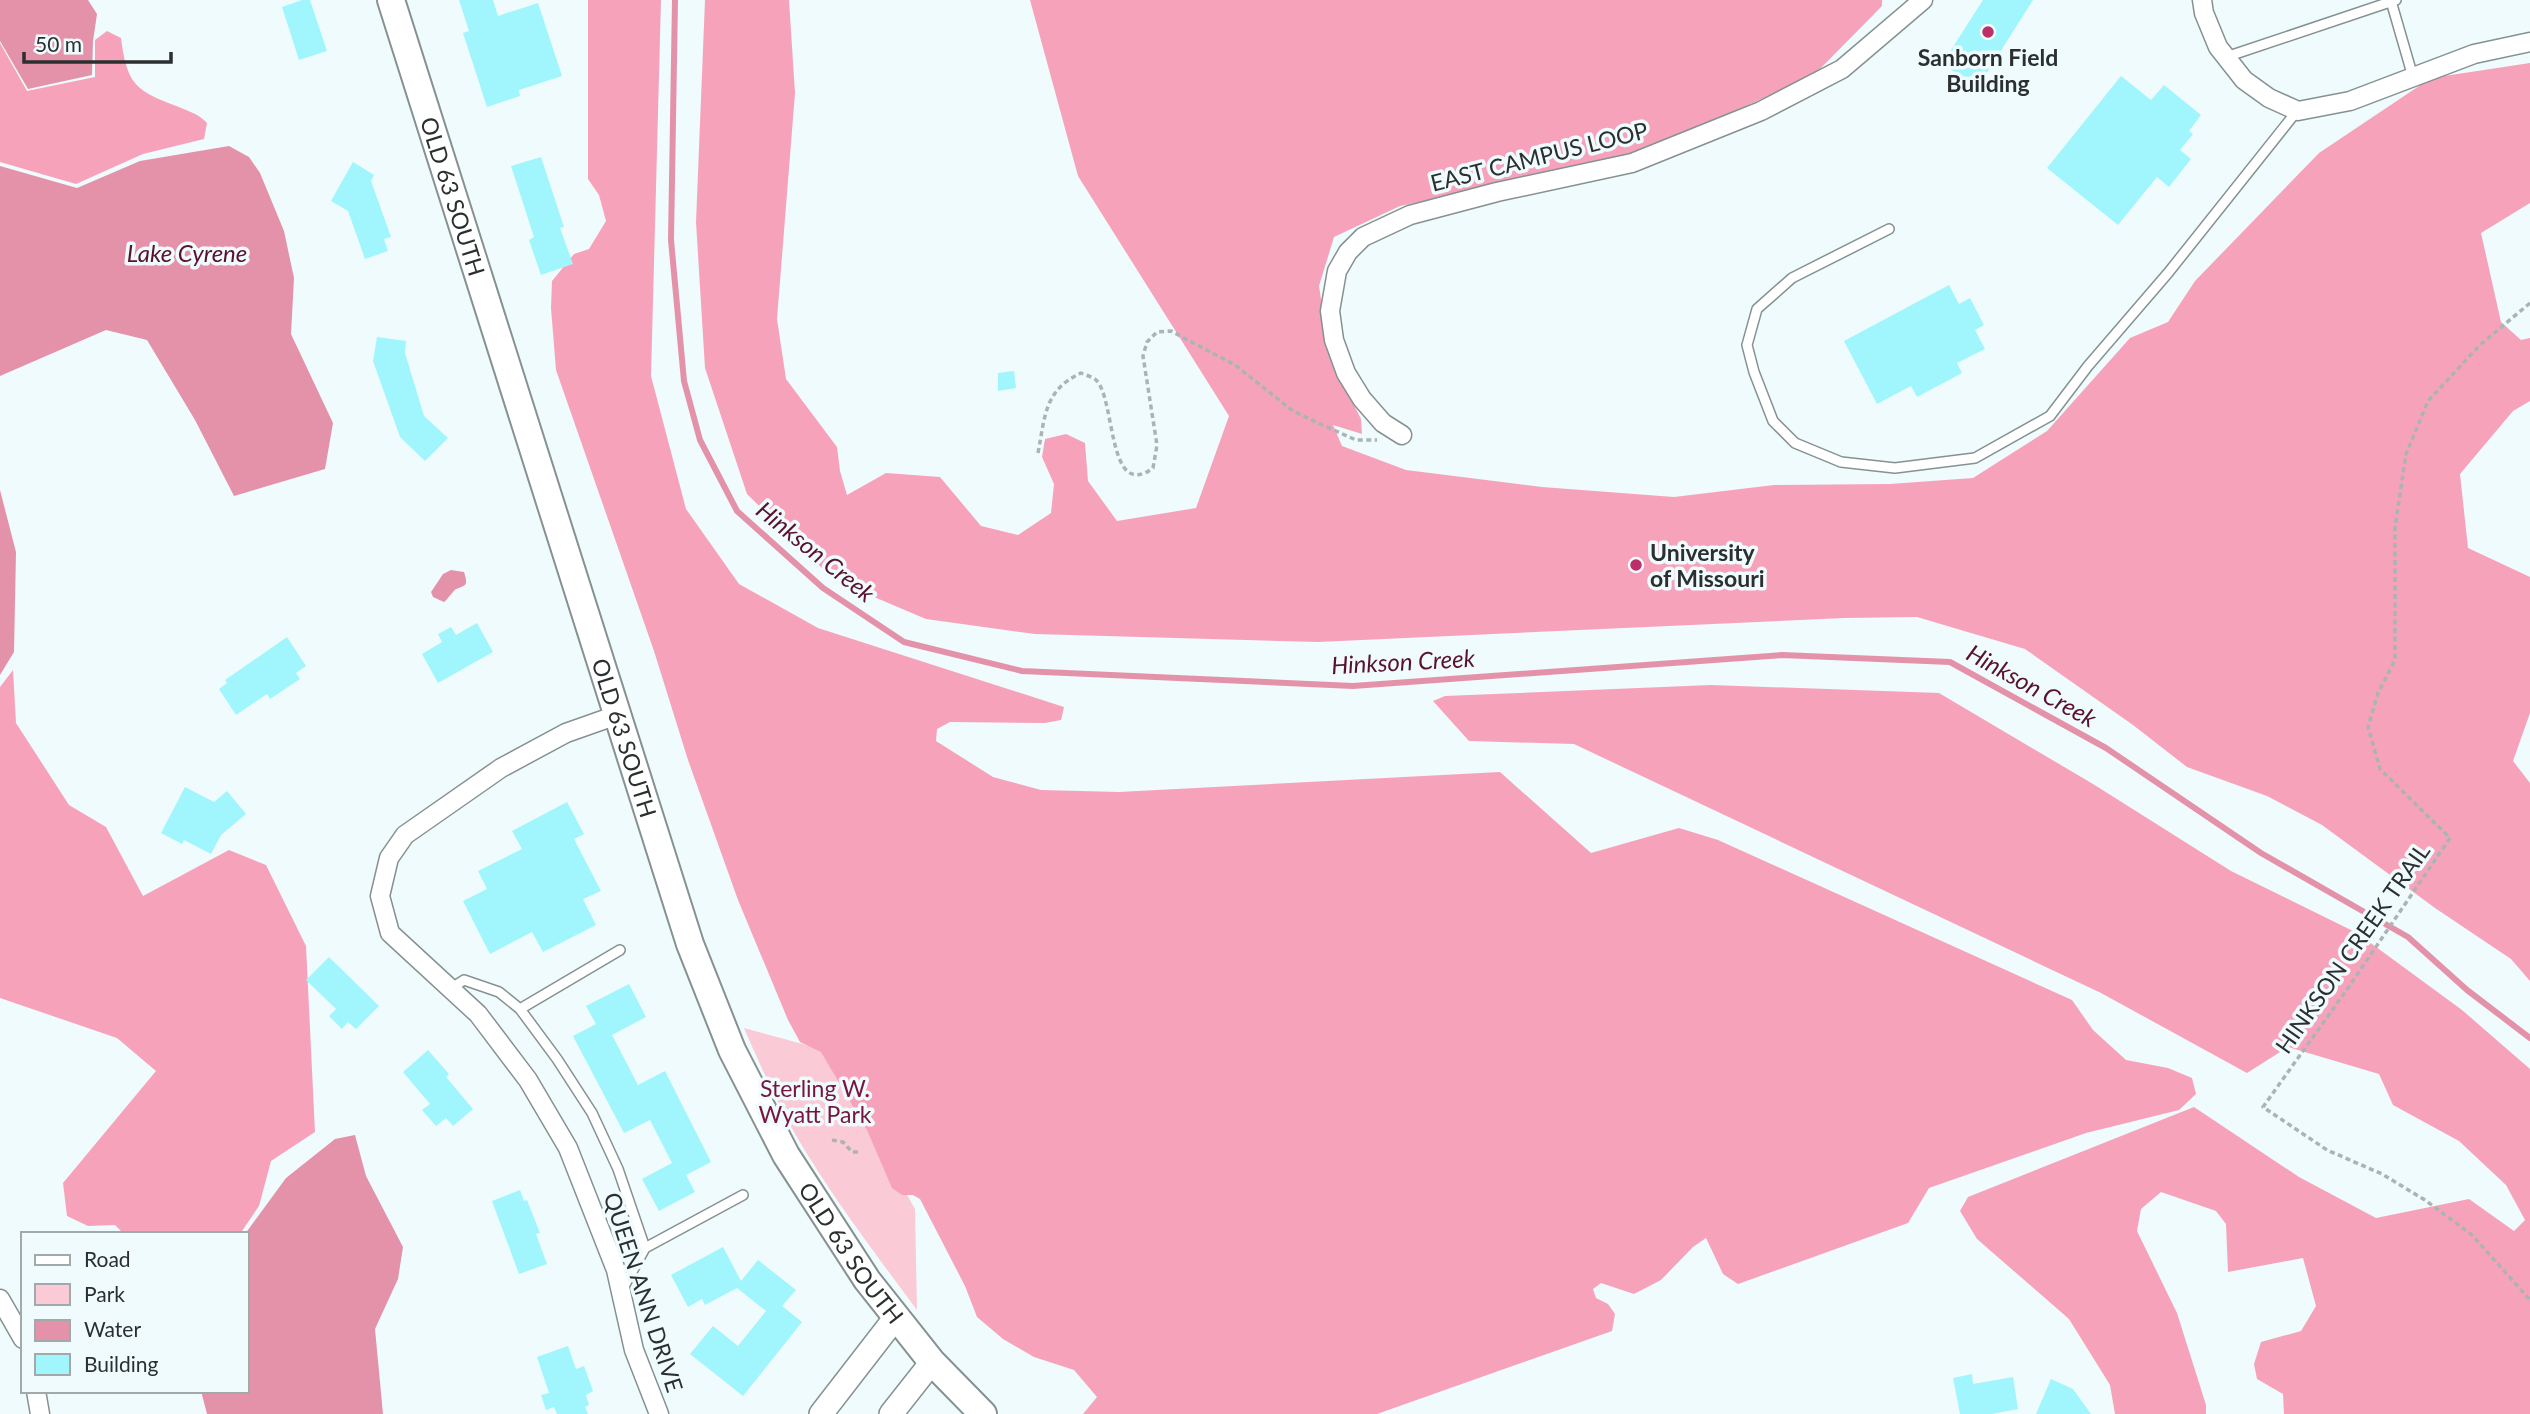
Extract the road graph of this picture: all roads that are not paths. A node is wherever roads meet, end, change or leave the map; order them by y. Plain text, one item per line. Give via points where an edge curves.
1 (391, 0) edge
2 (1923, 0) edge
3 (2202, 0) edge
4 (2393, 1) edge
5 (2530, 42) edge
6 (2226, 57) junction
7 (2413, 77) junction
8 (2298, 111) junction
9 (1889, 229) dead end
10 (1398, 432) road end
11 (617, 715) junction
12 (620, 950) dead end
13 (450, 989) junction
14 (520, 1009) junction
15 (743, 1195) dead end
16 (645, 1248) junction
17 (621, 1292) junction
18 (0, 1299) edge
19 (896, 1317) junction
20 (21, 1336) edge
21 (932, 1362) junction
22 (36, 1393) edge
23 (40, 1414) edge
24 (659, 1414) edge
25 (821, 1414) edge
26 (891, 1414) edge
27 (983, 1414) edge

1 - 11 main road, OLD 63 SOUTH
2 - 10 street, EAST CAMPUS LOOP via 1842,69 1761,111 1632,163 1497,191 1410,215 1363,237 1337,271 1330,311 1334,340 1362,399 1383,423
3 - 6 street via 2203,13
4 - 6 lane
4 - 7 lane
5 - 7 street via 2474,54
6 - 8 street via 2244,80
7 - 8 street via 2350,101
8 - 9 lane via 2050,415 1975,457 1895,468 1841,461 1795,443 1773,421 1754,372 1747,345 1757,309 1792,278
11 - 13 street, QUEEN ANN DRIVE via 566,733 501,768 405,835 389,858 380,896 390,933
11 - 19 main road, OLD 63 SOUTH via 690,944 732,1050 786,1155
12 - 14 lane
13 - 14 lane via 464,980 499,992
13 - 17 street, QUEEN ANN DRIVE via 478,1014 528,1080 568,1148
14 - 16 lane via 592,1113 618,1169
15 - 16 lane
16 - 17 lane
17 - 24 street, QUEEN ANN DRIVE via 634,1350
18 - 20 street
19 - 21 main road, OLD 63 SOUTH
19 - 25 street
21 - 26 street
21 - 27 main road, OLD 63 SOUTH
22 - 23 street

